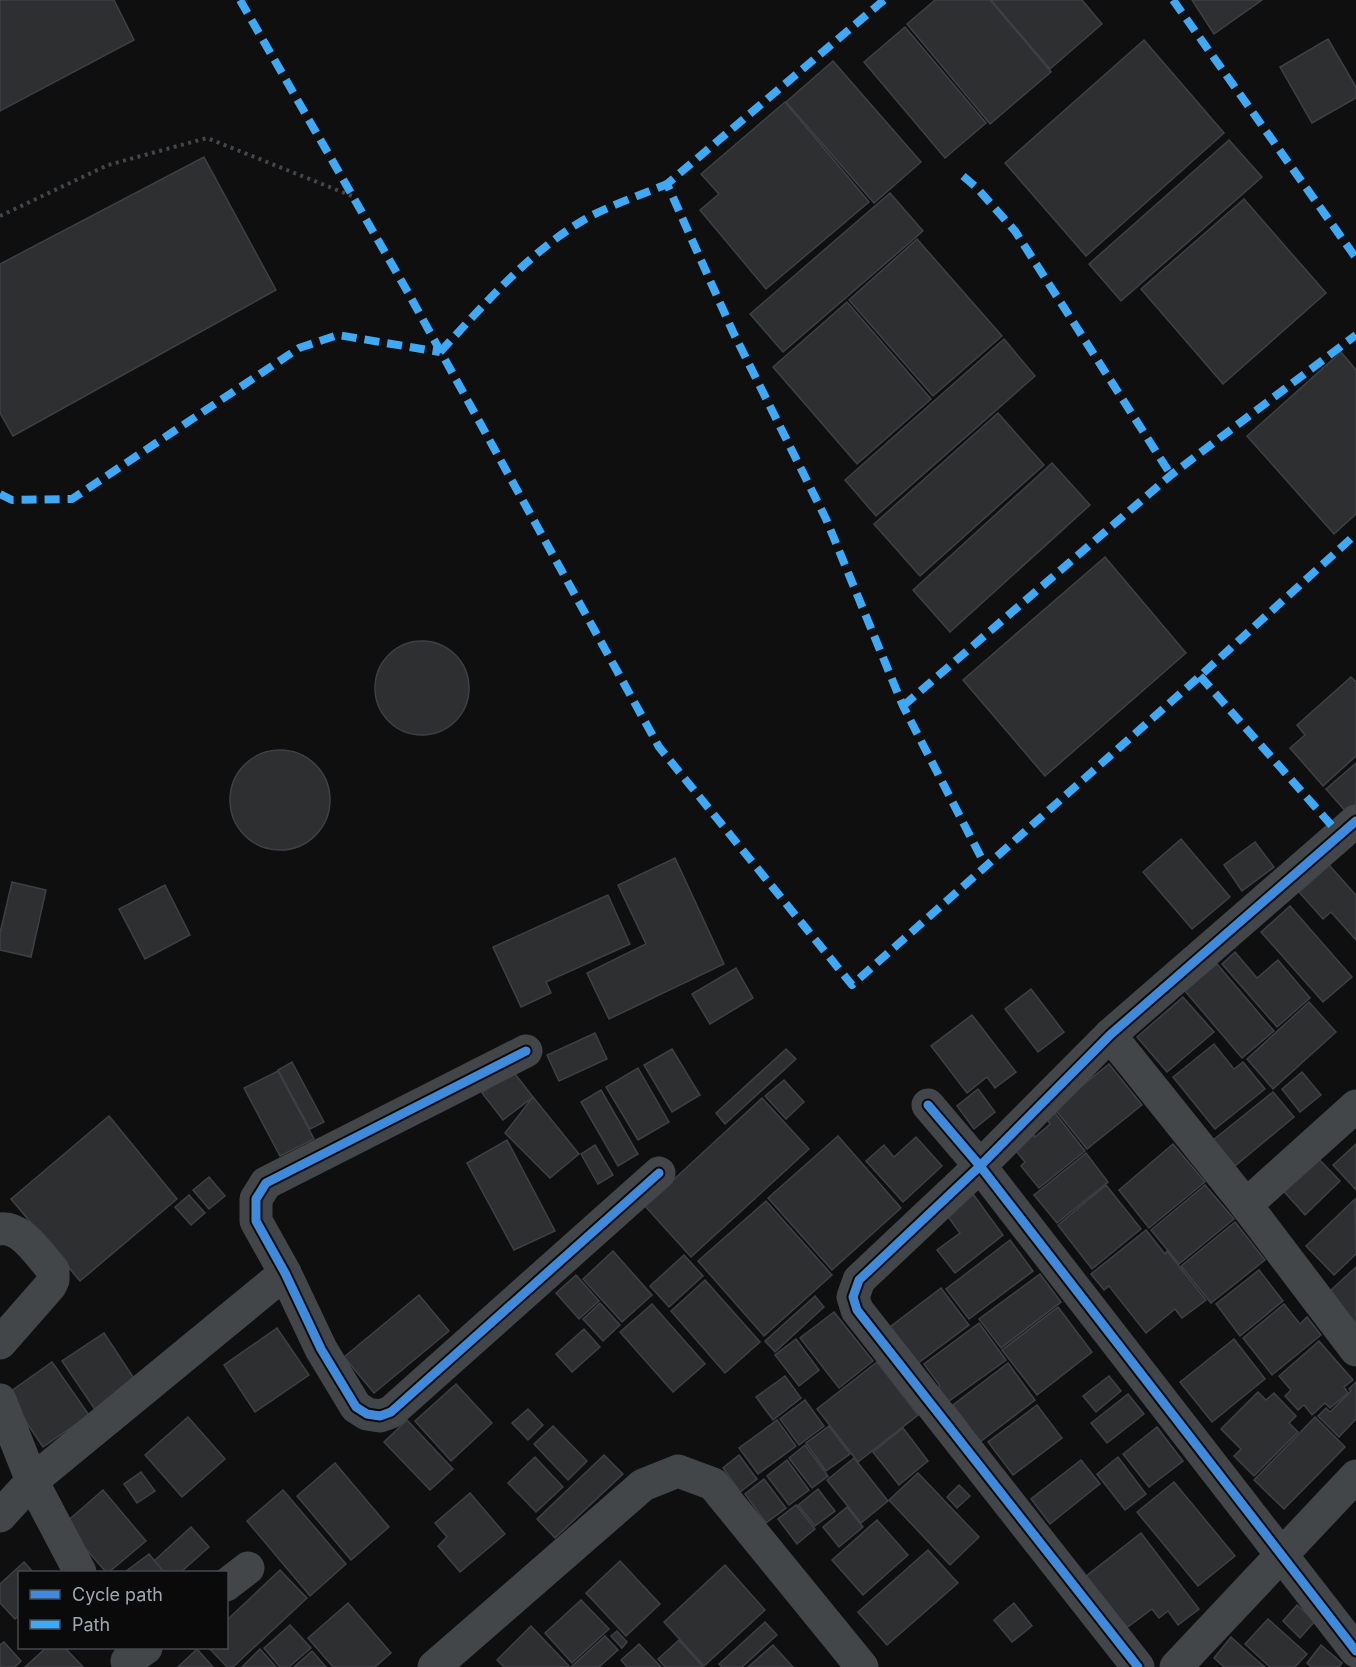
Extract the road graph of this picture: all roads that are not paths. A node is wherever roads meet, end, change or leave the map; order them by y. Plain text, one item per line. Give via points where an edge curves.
1 (1356, 821) edge
2 (1110, 1035) junction
3 (526, 1051) dead end
4 (928, 1105) dead end
5 (1356, 1106) edge
6 (980, 1166) junction
7 (659, 1173) dead end
8 (1246, 1205) junction
9 (0, 1229) edge
10 (285, 1273) junction
11 (0, 1342) edge
12 (1356, 1350) edge
13 (0, 1400) edge
14 (1356, 1476) edge
15 (32, 1481) junction
16 (0, 1516) edge
17 (1283, 1556) junction
18 (79, 1571) edge
19 (1356, 1651) edge
20 (464, 1656) edge
21 (434, 1667) edge
22 (862, 1667) edge
23 (1138, 1667) edge
24 (1176, 1667) edge

1 - 2 street
2 - 6 street
2 - 8 street
3 - 10 street via 266,1183 256,1199 256,1221
4 - 6 street
5 - 8 street
6 - 17 street
6 - 23 street via 859,1280 853,1297 857,1310
7 - 10 street via 391,1412 380,1416 356,1407 321,1349
8 - 12 street
9 - 11 street via 17,1231 53,1270 53,1280
10 - 15 street
13 - 15 street
14 - 17 street
15 - 16 street
15 - 18 street
17 - 19 street
17 - 24 street
20 - 21 street
20 - 22 street via 643,1485 678,1471 713,1484

